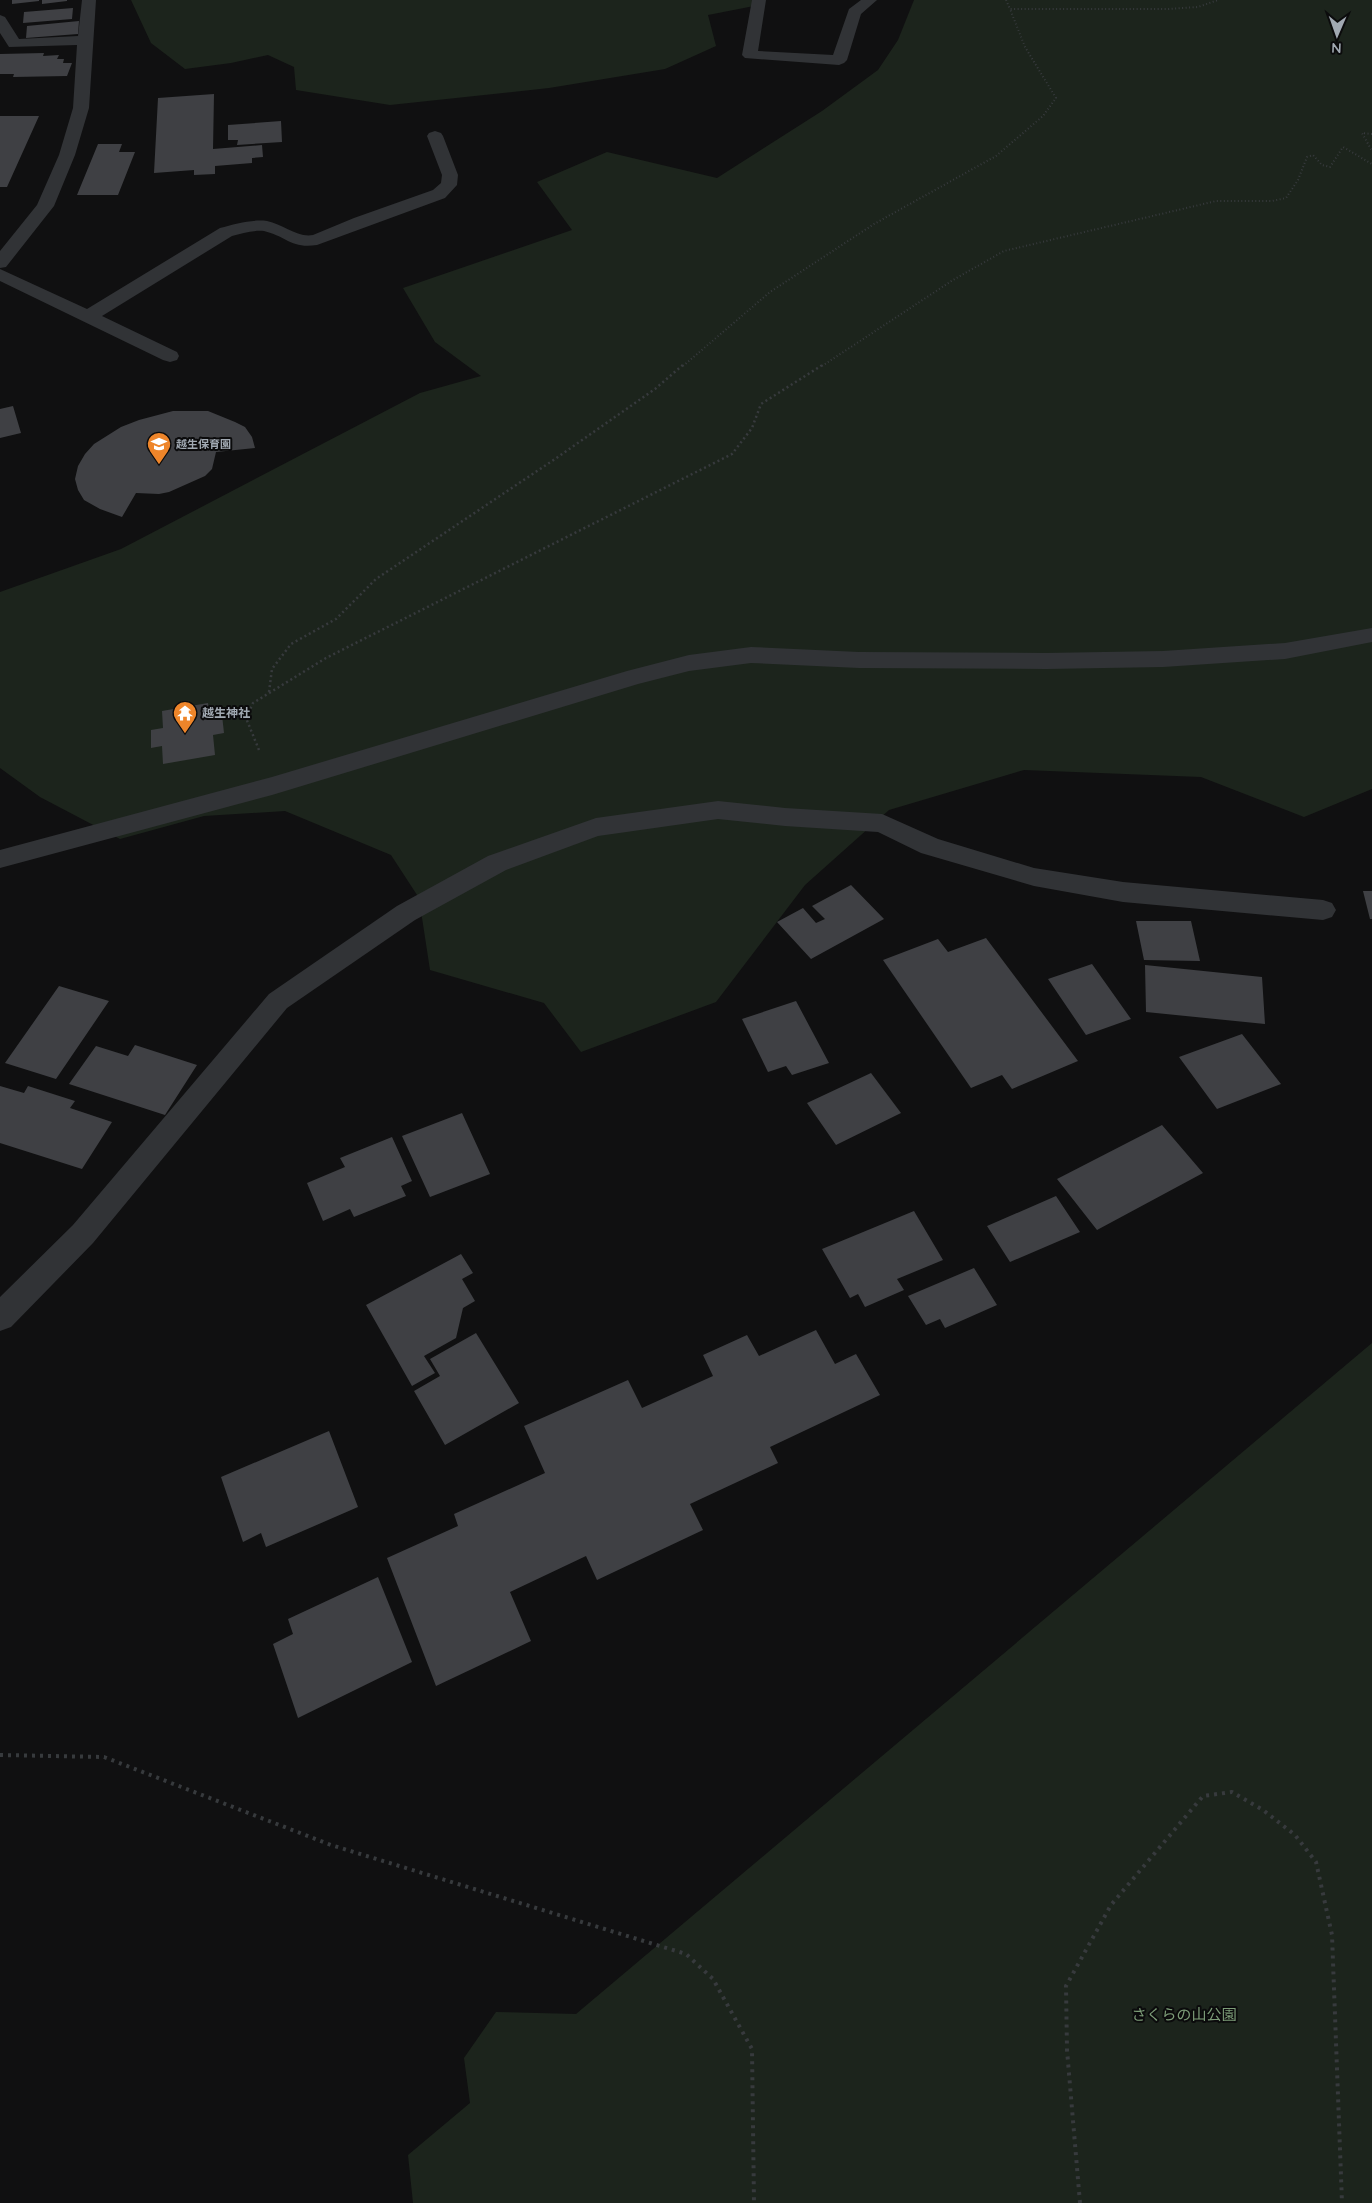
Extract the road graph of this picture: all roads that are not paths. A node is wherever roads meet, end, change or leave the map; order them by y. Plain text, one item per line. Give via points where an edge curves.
1 (89, 0) edge
2 (759, 0) edge
3 (870, 0) edge
4 (0, 20) edge
5 (84, 40) junction
6 (435, 136) dead end
7 (0, 263) edge
8 (0, 274) edge
9 (89, 316) junction
10 (170, 356) dead end
11 (1372, 635) edge
12 (0, 858) edge
13 (1323, 910) dead end
14 (0, 1318) edge

1 - 5 street
2 - 3 street via 750,55 839,60 854,12
4 - 5 street via 14,44
5 - 7 street via 81,108 67,155 45,206
6 - 9 street via 450,175 449,185 439,194 317,240 304,242 266,226 226,232
8 - 9 street
9 - 10 street
11 - 12 street via 1285,651 1163,659 859,660 752,655 689,663 635,676 272,786
13 - 14 street via 1123,892 1034,878 930,846 882,823 718,810 596,827 497,863 406,913 278,1001 83,1234

